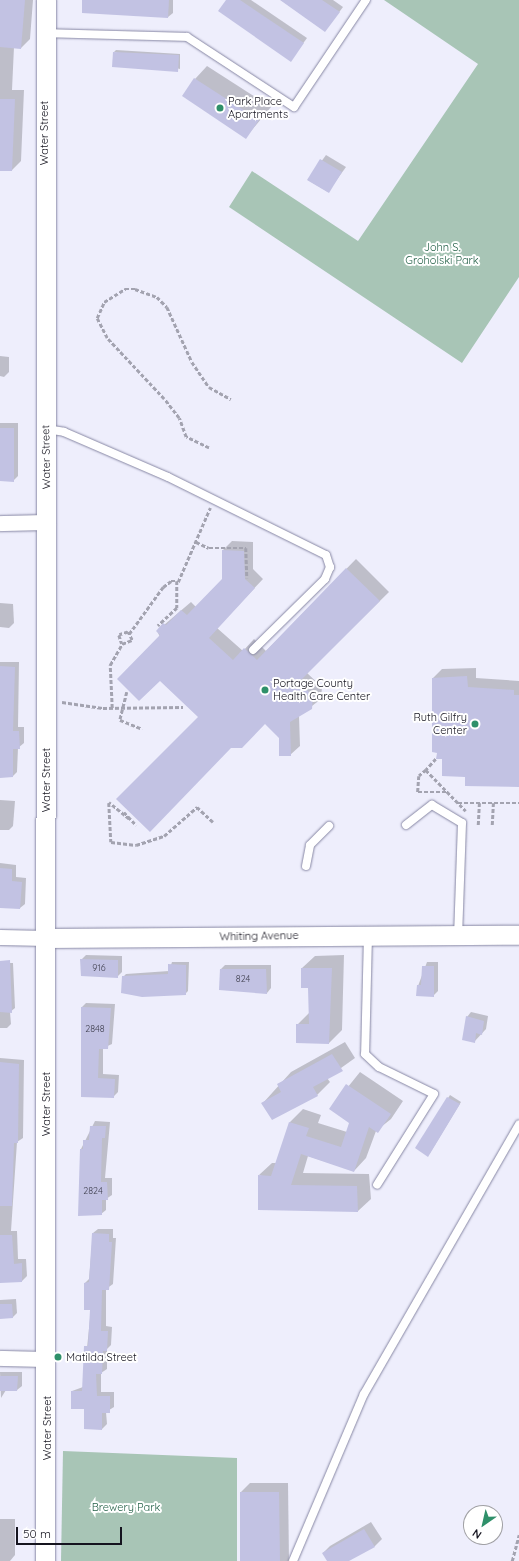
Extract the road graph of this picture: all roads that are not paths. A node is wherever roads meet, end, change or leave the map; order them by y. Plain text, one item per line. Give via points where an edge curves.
1 (46, 0) edge
2 (366, 0) edge
3 (45, 33) junction
4 (46, 429) junction
5 (0, 522) edge
6 (48, 522) junction
7 (253, 650) dead end
8 (406, 825) dead end
9 (329, 826) dead end
10 (306, 866) dead end
11 (368, 935) junction
12 (458, 935) junction
13 (519, 935) edge
14 (0, 937) edge
15 (46, 938) junction
16 (519, 1124) edge
17 (377, 1184) dead end
18 (0, 1358) edge
19 (47, 1359) junction
20 (45, 1561) edge
21 (294, 1561) edge

1 - 3 street, Water Street
2 - 3 lane via 294,107 187,37
3 - 4 street, Water Street
4 - 6 street, Water Street
4 - 7 lane via 64,432 214,498 314,546 330,560 325,579
5 - 6 street
6 - 15 street, Water Street
8 - 12 lane via 432,805 462,823
9 - 10 lane via 310,845
11 - 12 street, Whiting Avenue
11 - 15 street, Whiting Avenue
11 - 17 lane via 365,1054 380,1068 434,1094
12 - 13 street, Whiting Avenue
14 - 15 street, Whiting Avenue
15 - 19 street, Water Street
16 - 21 lane via 364,1394
18 - 19 street
19 - 20 street, Water Street

